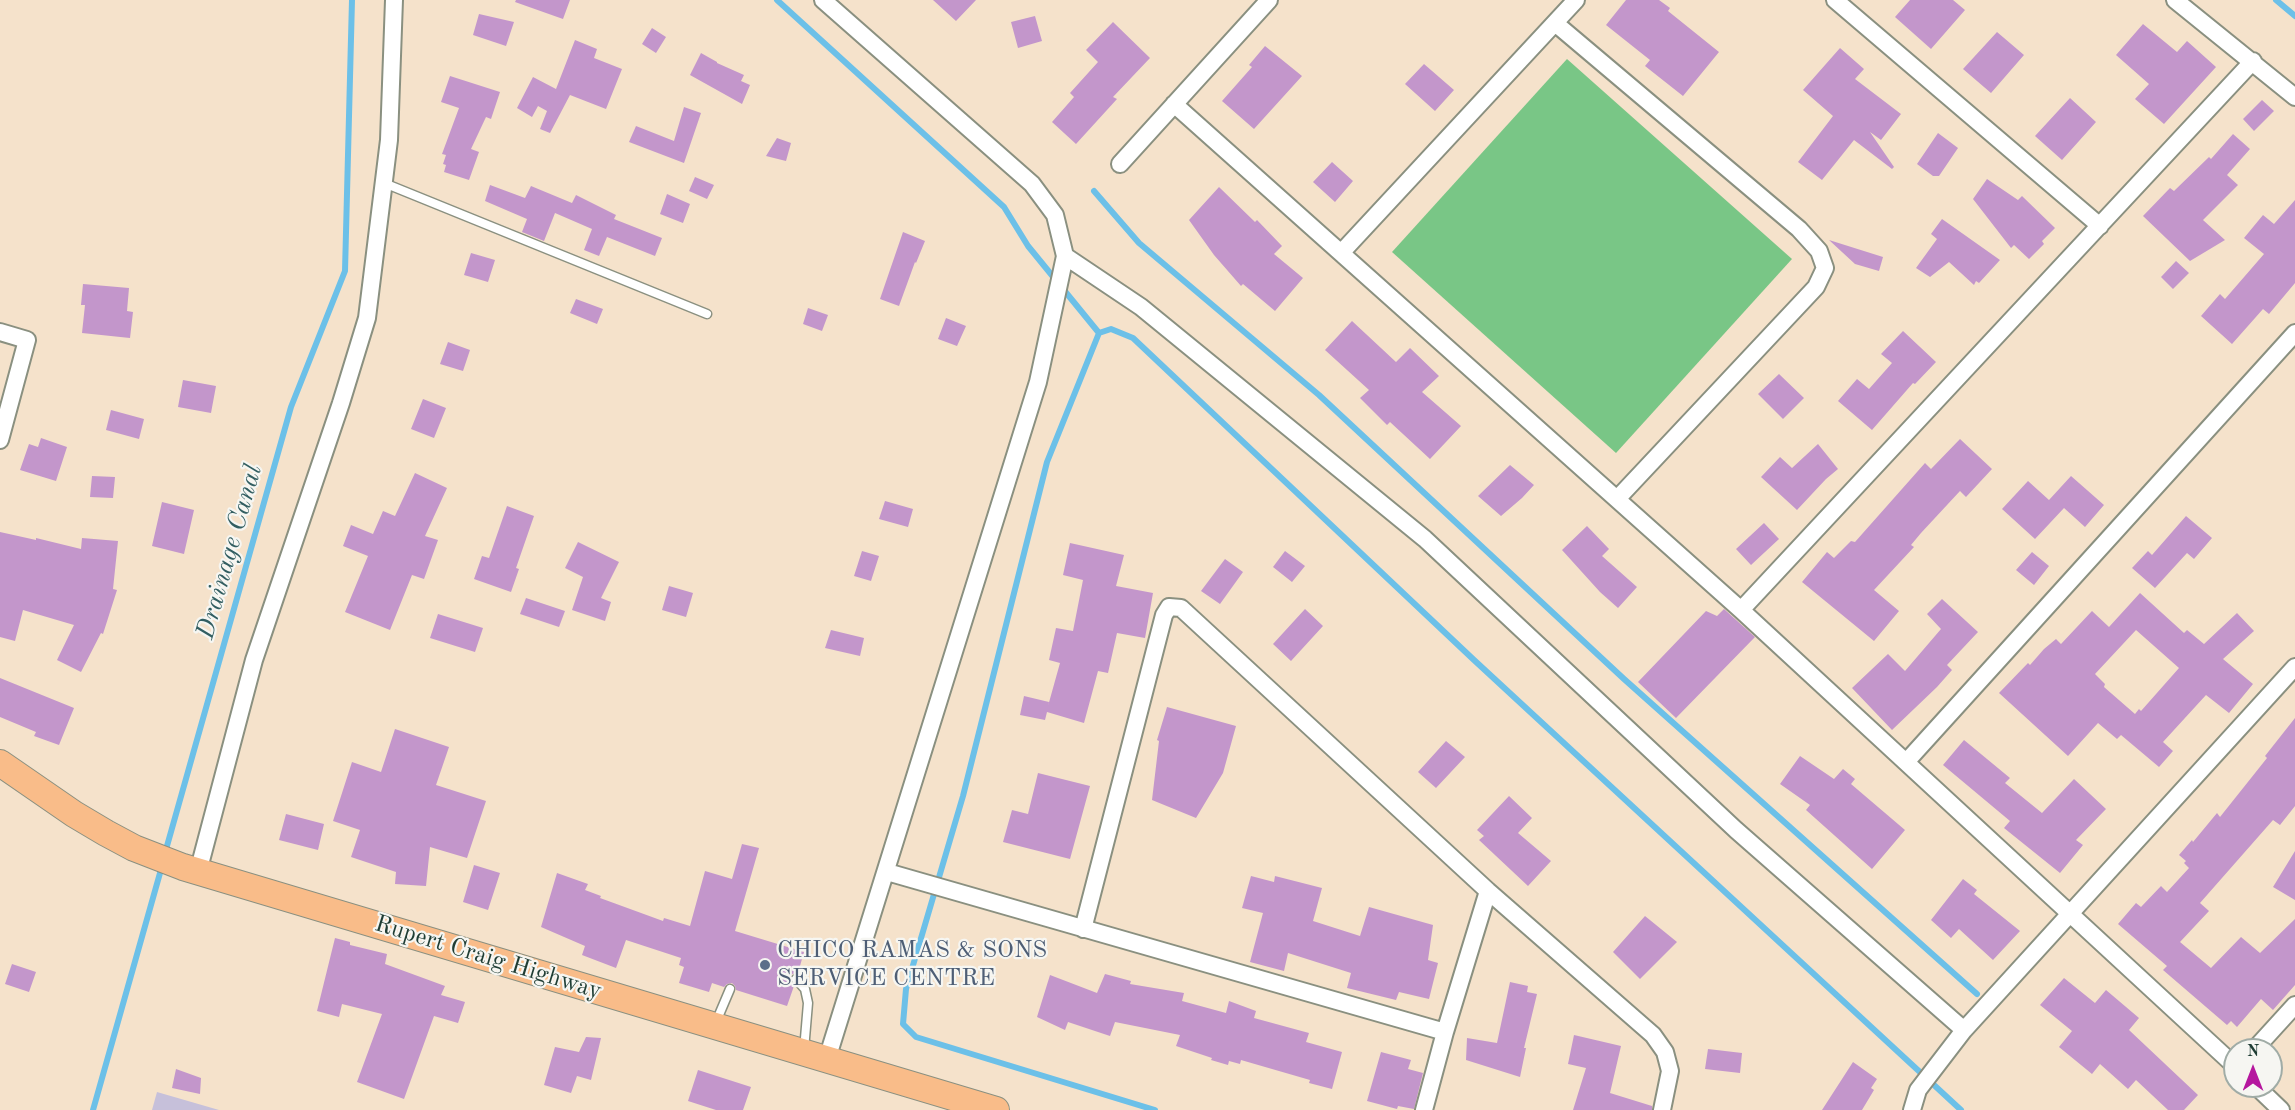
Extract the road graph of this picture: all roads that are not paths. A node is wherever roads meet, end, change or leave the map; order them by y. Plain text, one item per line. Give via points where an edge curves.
1 (394, 0) edge
2 (823, 0) edge
3 (1269, 0) edge
4 (1576, 0) edge
5 (1835, 0) edge
6 (2175, 0) edge
7 (1555, 23) junction
8 (2253, 61) junction
9 (2295, 97) edge
10 (1174, 104) junction
11 (1120, 164) dead end
12 (384, 183) junction
13 (2100, 226) junction
14 (1341, 253) junction
15 (1065, 256) junction
16 (707, 314) dead end
17 (0, 332) edge
18 (2295, 333) edge
19 (0, 440) edge
20 (1617, 499) junction
21 (1741, 610) junction
22 (2295, 667) edge
23 (1907, 761) junction
24 (0, 763) edge
25 (190, 869) junction
26 (887, 872) junction
27 (1488, 891) junction
28 (2071, 915) junction
29 (1083, 929) junction
30 (796, 979) dead end
31 (730, 988) dead end
32 (2295, 1005) edge
33 (714, 1025) junction
34 (1964, 1030) junction
35 (1445, 1032) junction
36 (2265, 1038) edge
37 (815, 1055) junction
38 (2223, 1055) edge
39 (2268, 1098) edge
40 (996, 1110) edge
41 (1424, 1110) edge
42 (1662, 1110) edge
43 (1912, 1110) edge
44 (2281, 1110) edge

1 - 12 street
2 - 15 street via 1032,184 1055,214
3 - 10 street
4 - 7 street
5 - 13 street
6 - 8 street
7 - 14 street
7 - 20 street via 1799,230 1819,251 1825,268 1816,287
8 - 9 street
8 - 13 street
10 - 11 street
10 - 14 street
12 - 16 lane
12 - 25 street via 367,318
13 - 21 street
14 - 20 street
15 - 26 street via 1038,382
15 - 34 street via 1141,307 1425,540 1736,830
17 - 19 street via 27,340
18 - 23 street
20 - 21 street
21 - 23 street
22 - 28 street
23 - 28 street
24 - 25 main road, Rupert Craig Highway via 74,814 134,848
25 - 33 main road, Rupert Craig Highway
26 - 29 street
26 - 37 street
27 - 29 street via 1181,608 1169,607
27 - 35 street
27 - 42 street via 1653,1035 1665,1052 1670,1071
28 - 34 street
28 - 38 street
29 - 35 street
30 - 37 lane via 805,989
31 - 33 lane
32 - 36 street
33 - 37 main road, Rupert Craig Highway
34 - 43 street via 1918,1090
35 - 41 street
37 - 40 main road, Rupert Craig Highway
39 - 44 street

